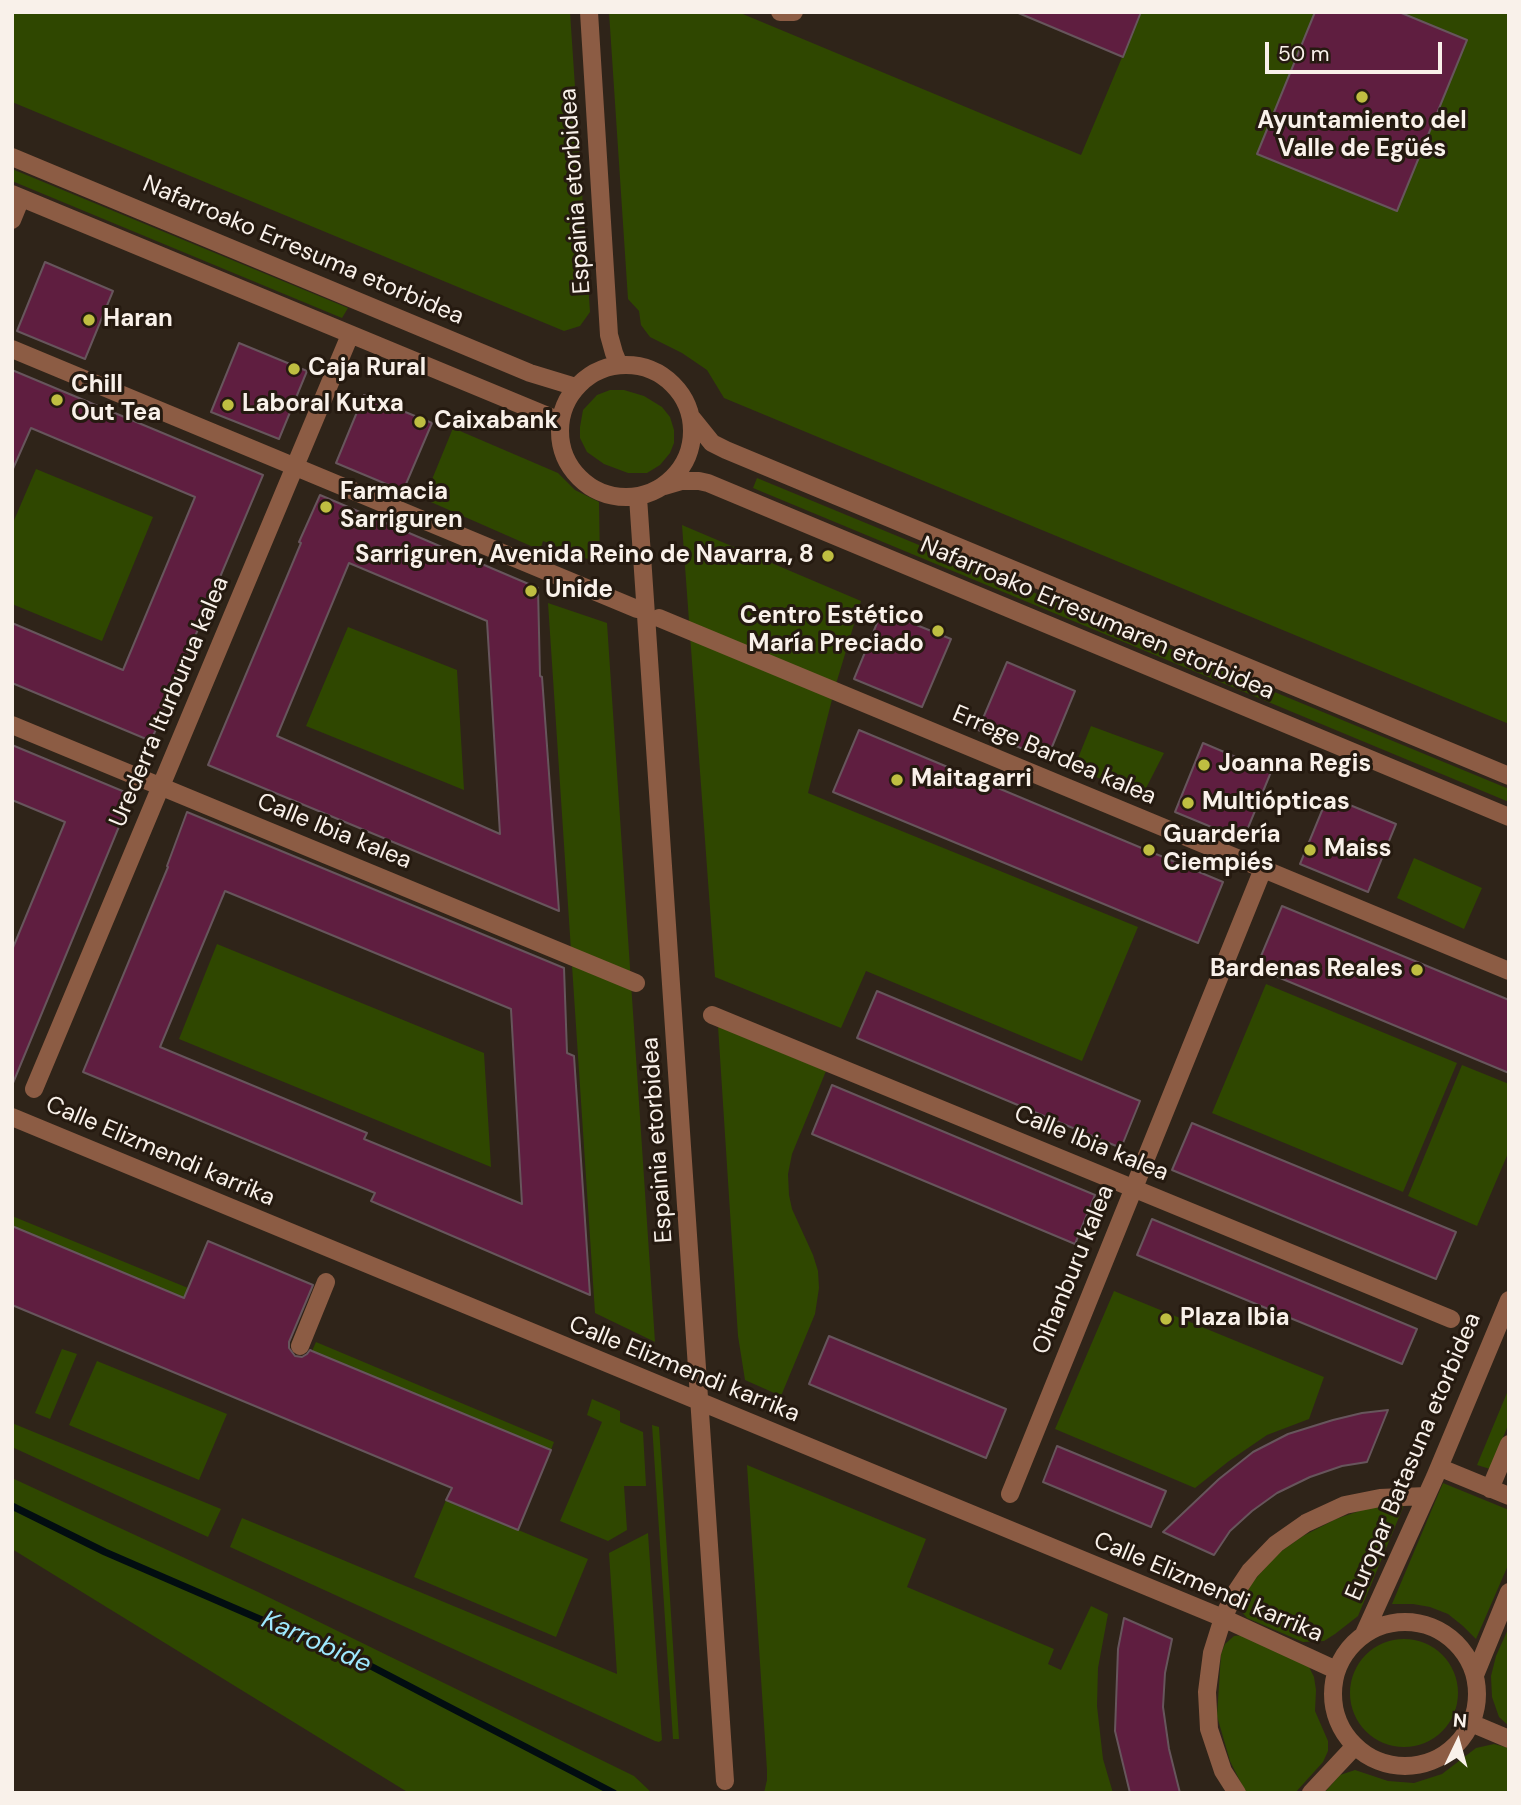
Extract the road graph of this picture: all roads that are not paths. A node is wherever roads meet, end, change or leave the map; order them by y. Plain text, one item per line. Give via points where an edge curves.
1 (589, 12) edge
2 (780, 12) edge
3 (794, 12) edge
4 (12, 156) edge
5 (17, 196) edge
6 (12, 220) edge
7 (351, 335) junction
8 (12, 349) edge
9 (619, 365) junction
10 (576, 387) junction
11 (691, 417) junction
12 (560, 421) junction
13 (295, 467) junction
14 (663, 486) junction
15 (638, 497) junction
16 (637, 609) dead end
17 (659, 618) dead end
18 (12, 725) edge
19 (1509, 776) edge
20 (161, 787) junction
21 (1509, 817) edge
22 (1263, 869) junction
23 (1509, 971) edge
24 (636, 983) dead end
25 (712, 1015) dead end
26 (34, 1088) dead end
27 (12, 1118) edge
28 (1134, 1188) junction
29 (326, 1282) dead end
30 (1509, 1300) edge
31 (1451, 1319) dead end
32 (300, 1346) dead end
33 (700, 1403) junction
34 (1509, 1444) edge
35 (1448, 1471) dead end
36 (1490, 1489) junction
37 (1010, 1494) dead end
38 (1426, 1496) junction
39 (1509, 1496) edge
40 (1509, 1592) edge
41 (1223, 1618) junction
42 (1364, 1634) junction
43 (1336, 1670) junction
44 (1475, 1675) junction
45 (1471, 1723) junction
46 (1509, 1739) edge
47 (1354, 1746) junction
48 (726, 1781) dead end
49 (1237, 1793) edge
50 (1311, 1793) edge

1 - 9 street, Espainia etorbidea via 609,335
2 - 3 street
4 - 10 street, Nafarroako Erresuma etorbidea via 518,368
5 - 6 street
5 - 7 street
7 - 12 street
7 - 13 street, Urederra Iturburua kalea
8 - 13 street
9 - 10 street via 588,376
9 - 11 street via 642,366 663,376 680,391
10 - 12 street
11 - 14 street via 691,449 677,475
11 - 19 street, Nafarroako Erresumaren etorbidea via 712,443 726,450
12 - 15 street via 560,442 579,479 597,491
13 - 16 street
13 - 20 street, Urederra Iturburua kalea
14 - 15 street
14 - 21 street, Nafarroako Erresumaren etorbidea via 708,483
15 - 33 street, Espainia etorbidea
17 - 22 street, Errege Bardea kalea
18 - 20 street, Calle Ibia kalea
20 - 24 street, Calle Ibia kalea
20 - 26 street, Urederra Iturburua kalea
22 - 23 street, Errege Bardea kalea
22 - 28 street, Oihanburu kalea
25 - 28 street, Calle Ibia kalea
27 - 33 street, Calle Elizmendi karrika
28 - 31 street, Calle Ibia kalea
28 - 37 street, Oihanburu kalea
29 - 32 street
30 - 38 street, Europar Batasuna etorbidea
33 - 41 street, Calle Elizmendi karrika
33 - 48 street, Espainia etorbidea
34 - 36 street
35 - 36 street, Europar Batasuna etorbidea
36 - 39 street, Europar Batasuna etorbidea
38 - 41 street via 1345,1505 1306,1523 1276,1544 1251,1571
38 - 42 street, Europar Batasuna etorbidea
40 - 44 street
41 - 43 street, Calle Elizmendi karrika
41 - 49 street via 1207,1692 1209,1729 1223,1771
42 - 43 street via 1347,1650
42 - 44 street via 1385,1624 1430,1626 1450,1637 1466,1654
43 - 47 street via 1334,1711
44 - 45 street via 1478,1699
45 - 46 street
45 - 47 street via 1459,1743 1441,1757 1419,1765 1396,1766 1374,1760
47 - 50 street

